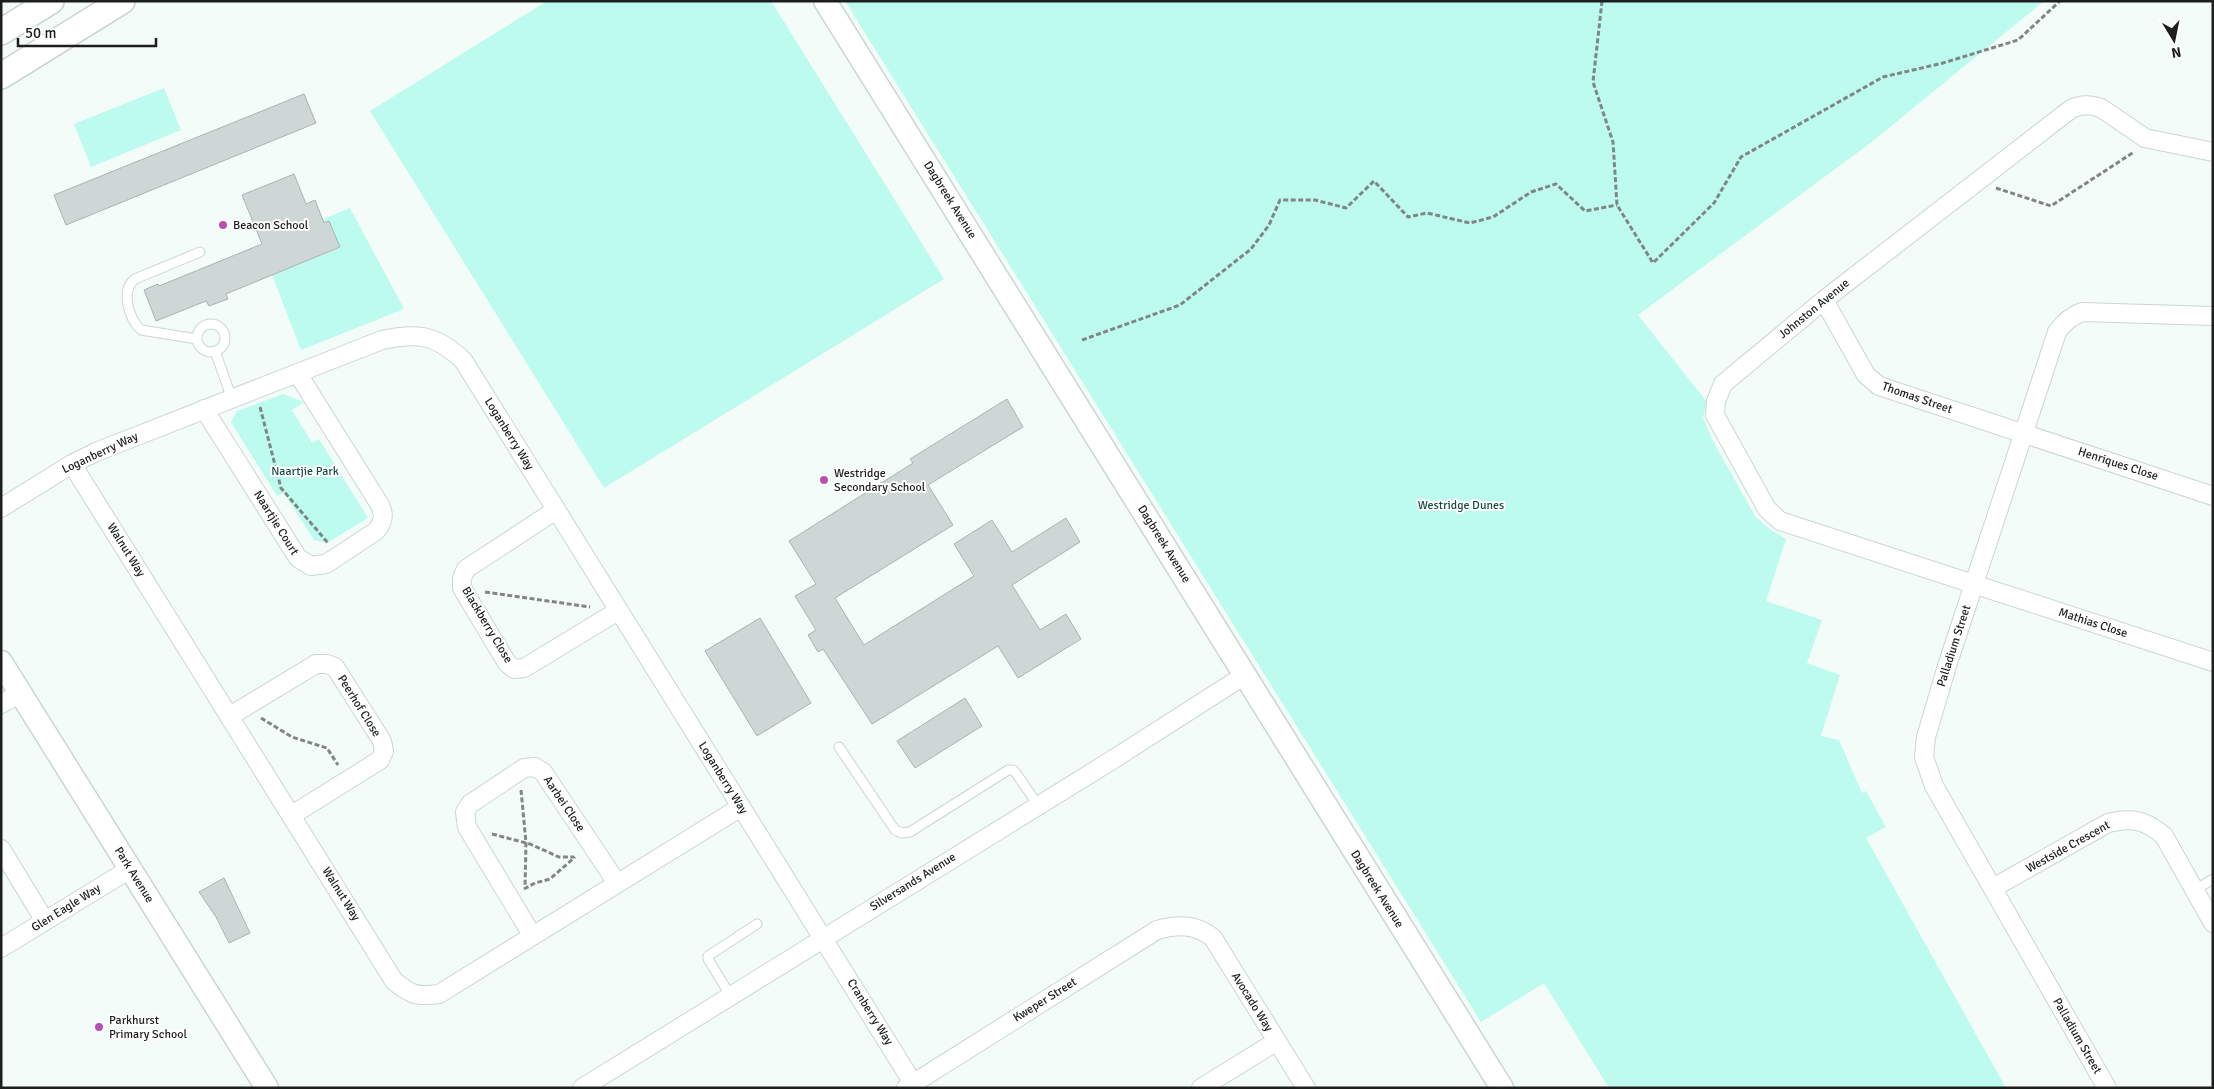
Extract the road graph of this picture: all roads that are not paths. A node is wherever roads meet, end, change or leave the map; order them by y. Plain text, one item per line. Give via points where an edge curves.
1 (50, 1) edge
2 (122, 1) edge
3 (825, 1) edge
4 (1, 32) edge
5 (1, 76) edge
6 (2213, 152) edge
7 (200, 252) dead end
8 (1824, 300) junction
9 (2213, 316) edge
10 (197, 339) junction
11 (215, 351) junction
12 (298, 374) junction
13 (232, 399) junction
14 (204, 409) junction
15 (2024, 434) junction
16 (72, 464) junction
17 (2213, 496) edge
18 (1, 508) edge
19 (556, 510) junction
20 (1974, 584) junction
21 (618, 611) junction
22 (1, 662) edge
23 (2213, 662) edge
24 (1245, 676) junction
25 (21, 693) junction
26 (1, 704) edge
27 (230, 716) junction
28 (839, 747) dead end
29 (1038, 805) junction
30 (741, 806) junction
31 (292, 815) junction
32 (1, 849) edge
33 (130, 869) junction
34 (2213, 879) edge
35 (617, 883) junction
36 (1993, 888) junction
37 (2195, 890) junction
38 (45, 921) junction
39 (2213, 923) edge
40 (757, 924) dead end
41 (1189, 926) joint
42 (532, 936) junction
43 (823, 937) junction
44 (1, 948) edge
45 (730, 995) junction
46 (1277, 1041) junction
47 (912, 1086) edge
48 (267, 1088) edge
49 (582, 1088) edge
50 (1202, 1088) edge
51 (1306, 1088) edge
52 (1502, 1088) edge
53 (2107, 1088) edge

1 - 4 main road
2 - 5 main road
3 - 24 street, Dagbreek Avenue
6 - 8 street, Johnston Avenue via 2145,138 2101,108 2081,105 2071,109
7 - 10 lane via 135,279 127,287 126,298 141,330
8 - 15 street, Thomas Street via 1871,381
8 - 20 street, Johnston Avenue via 1723,384 1716,401 1715,415 1767,509 1780,521
9 - 15 street, Palladium Street via 2082,312 2073,315 2057,332
10 - 11 lane via 202,350
10 - 11 lane via 202,328 219,327 225,338 220,349
11 - 13 lane
12 - 13 street, Loganberry Way
12 - 14 street, Naartjie Court via 383,514 376,531 326,564 311,566 298,558
12 - 19 street, Loganberry Way via 382,340 404,335 430,337 448,346 463,360
13 - 14 street, Loganberry Way
14 - 16 street, Loganberry Way
15 - 17 street, Henriques Close
15 - 20 street, Palladium Street
16 - 18 street, Loganberry Way
16 - 27 street, Walnut Way
19 - 21 street, Loganberry Way
19 - 21 street, Blackberry Close via 466,569 462,578 462,588 507,662 514,669 524,668
20 - 23 street, Mathias Close
20 - 36 street, Palladium Street via 1926,737 1924,757 1934,786
21 - 30 street, Loganberry Way
22 - 25 street, Park Avenue
24 - 29 street, Silversands Avenue
24 - 52 street, Dagbreek Avenue
25 - 26 street
25 - 33 street, Park Avenue
27 - 31 street, Walnut Way
27 - 31 street, Peerhof Close via 316,664 326,664 335,667 382,741 384,751 380,760
28 - 29 lane via 898,832 910,832 1008,770 1014,770
29 - 43 street, Silversands Avenue
30 - 35 street, Walnut Way
30 - 43 street, Loganberry Way
31 - 42 street, Walnut Way via 394,981 409,993 423,996 439,994
32 - 38 street
33 - 38 street, Glen Eagle Way
33 - 48 street, Park Avenue
34 - 37 lane
35 - 42 street, Walnut Way
35 - 42 street, Aarbei Close via 543,772 535,767 524,768 470,804 465,812 467,827 517,893
36 - 37 street, Westside Crescent via 2108,823 2121,820 2152,825 2164,836
36 - 53 street, Palladium Street
37 - 39 street, Westside Crescent
38 - 44 street, Glen Eagle Way
40 - 45 lane via 708,956
41 - 46 street, Avocado Way via 1213,938
41 - 47 street, Kweper Street via 1157,930
43 - 45 street, Silversands Avenue
43 - 47 street, Cranberry Way
45 - 49 street, Silversands Avenue
46 - 50 street
46 - 51 street, Avocado Way

